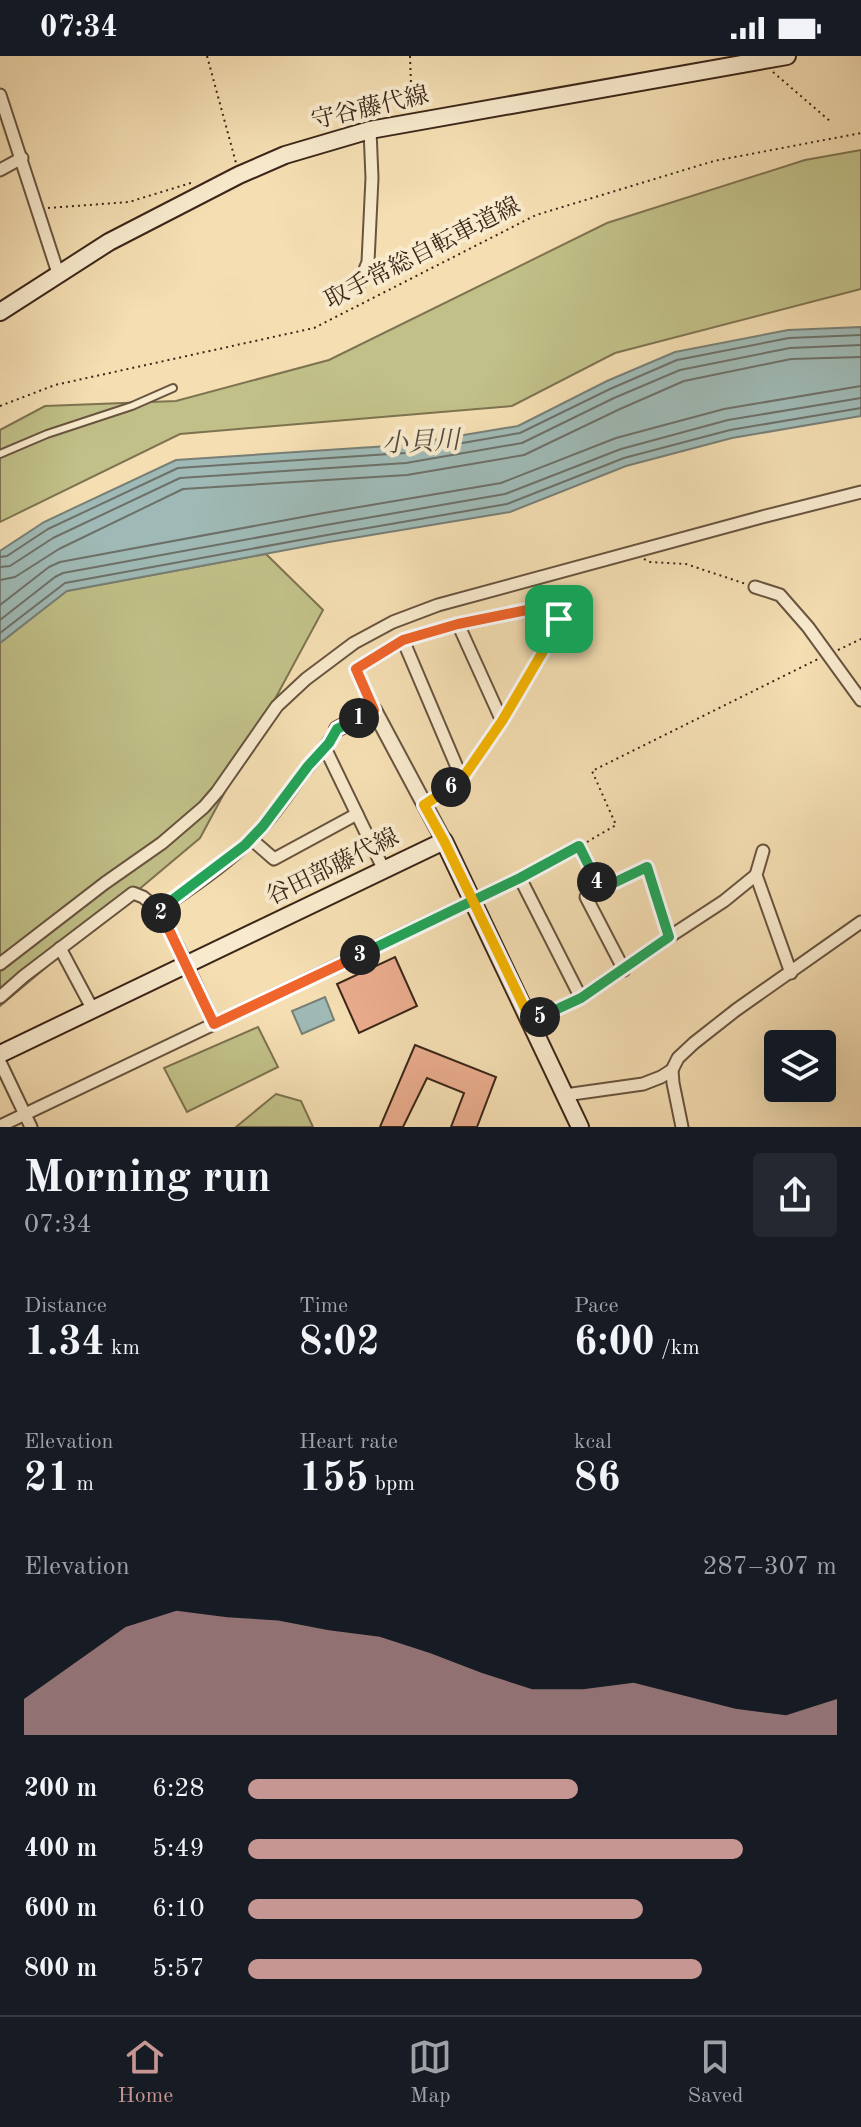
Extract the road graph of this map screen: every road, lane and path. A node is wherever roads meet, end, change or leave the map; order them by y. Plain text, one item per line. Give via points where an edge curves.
1 (207, 56) edge
2 (410, 56) edge
3 (787, 56) edge
4 (755, 58) edge
5 (0, 95) edge
6 (831, 122) dead end
7 (412, 123) junction
8 (370, 130) junction
9 (861, 133) edge
10 (22, 158) junction
11 (0, 170) edge
12 (239, 175) junction
13 (197, 182) dead end
14 (38, 209) junction
15 (58, 273) junction
16 (359, 284) dead end
17 (0, 312) edge
18 (173, 388) dead end
19 (0, 406) edge
20 (0, 454) edge
21 (861, 492) edge
22 (631, 553) junction
23 (755, 587) joint
24 (458, 624) junction
25 (861, 639) edge
26 (403, 640) junction
27 (828, 654) junction
28 (859, 692) edge
29 (374, 710) junction
30 (502, 721) junction
31 (337, 729) joint
32 (325, 748) junction
33 (462, 779) junction
34 (424, 805) junction
35 (357, 814) junction
36 (251, 839) junction
37 (444, 841) junction
38 (579, 846) junction
39 (763, 851) dead end
40 (384, 870) junction
41 (756, 875) junction
42 (520, 878) junction
43 (601, 889) junction
44 (473, 901) junction
45 (159, 910) junction
46 (861, 922) edge
47 (669, 937) junction
48 (60, 948) junction
49 (0, 964) edge
50 (187, 965) junction
51 (624, 970) junction
52 (791, 973) junction
53 (0, 997) edge
54 (581, 998) junction
55 (93, 1010) junction
56 (531, 1021) junction
57 (214, 1024) junction
58 (0, 1054) edge
59 (0, 1062) edge
60 (672, 1070) junction
61 (565, 1095) junction
62 (25, 1115) junction
63 (0, 1126) edge
64 (31, 1127) edge
65 (580, 1127) edge
66 (682, 1127) edge

1 - 12 path
2 - 7 path
3 - 4 main road, 守谷藤代線
4 - 6 path
4 - 7 main road, 守谷藤代線
5 - 10 street
7 - 8 main road, 守谷藤代線
8 - 12 main road, 守谷藤代線
8 - 16 street via 368,262
9 - 19 path, 取手常総自転車道線 via 714,161 536,215 314,328 55,385
10 - 11 street
10 - 14 street
12 - 15 main road, 守谷藤代線
13 - 14 path via 129,202
14 - 15 street
15 - 17 main road, 守谷藤代線
18 - 20 lane
21 - 22 street
22 - 23 path
22 - 49 street via 438,605 354,643 277,706 204,807
23 - 27 street via 780,595
24 - 26 street
24 - 30 street
24 - 30 street via 551,605 559,619
25 - 27 path
26 - 29 street via 356,669
26 - 33 street
27 - 28 street
27 - 38 path via 592,771 616,825
29 - 31 street
29 - 34 street
30 - 33 street
31 - 32 street
32 - 35 street
32 - 36 street
33 - 34 street
34 - 37 street
35 - 36 street via 274,859
35 - 40 street
36 - 45 street
37 - 40 main road, 谷田部藤代線
37 - 44 main road
38 - 42 street
38 - 43 street
39 - 41 street
40 - 50 main road, 谷田部藤代線
41 - 47 street
41 - 52 street
42 - 44 street
42 - 54 street
43 - 47 street via 647,867
43 - 51 street via 586,897
44 - 56 main road
44 - 57 street
45 - 48 street via 133,893
45 - 50 street
46 - 52 street
47 - 51 street
48 - 53 street
48 - 55 street
50 - 55 main road, 谷田部藤代線
50 - 57 street
51 - 54 street
52 - 60 street via 694,1043
54 - 56 street
55 - 58 main road, 谷田部藤代線
56 - 61 main road
57 - 62 street
59 - 62 street
60 - 61 street via 643,1084
60 - 66 street
61 - 65 main road
62 - 63 street
62 - 64 street

